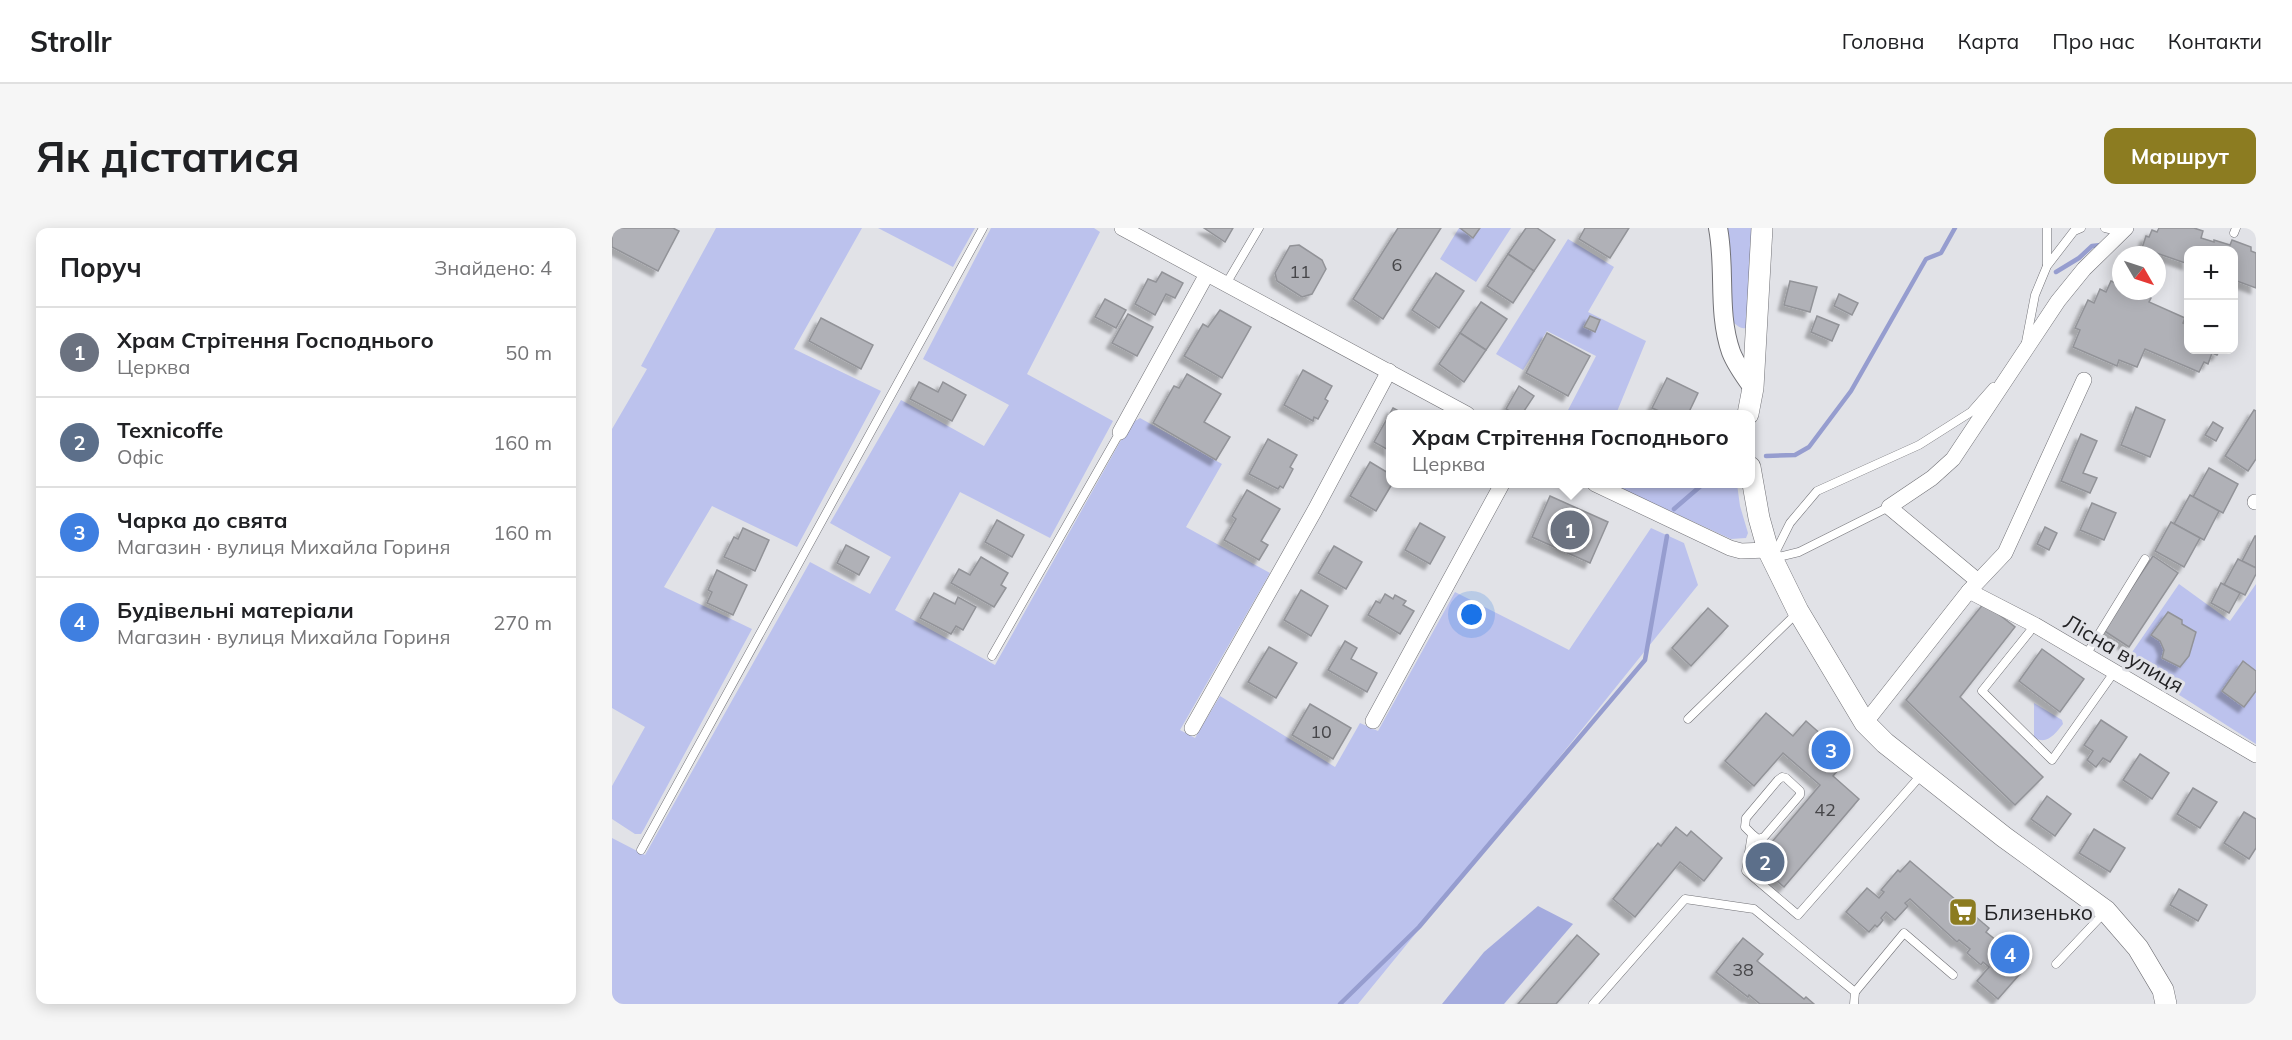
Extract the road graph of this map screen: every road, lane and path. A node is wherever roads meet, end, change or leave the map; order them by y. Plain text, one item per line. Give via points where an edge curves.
1 (983, 228) edge
2 (1122, 228) edge
3 (1259, 228) edge
4 (1718, 228) edge
5 (1762, 228) edge
6 (2047, 228) edge
7 (2081, 228) edge
8 (2104, 228) edge
9 (2124, 230) edge
10 (2047, 266) junction
11 (1206, 274) junction
12 (1226, 284) junction
13 (2024, 352) junction
14 (1389, 371) junction
15 (2084, 380) dead end
16 (1753, 388) junction
17 (1460, 410) edge
18 (1749, 410) edge
19 (1120, 432) joint
20 (1499, 488) edge
21 (1605, 488) edge
22 (1754, 488) edge
23 (1889, 507) junction
24 (1770, 554) junction
25 (2145, 559) dead end
26 (1973, 586) junction
27 (1798, 611) junction
28 (2035, 625) junction
29 (2086, 655) junction
30 (992, 656) dead end
31 (2115, 671) junction
32 (1688, 719) dead end
33 (1372, 721) dead end
34 (1865, 723) junction
35 (1192, 728) dead end
36 (2256, 755) edge
37 (1923, 772) junction
38 (1752, 834) junction
39 (641, 850) dead end
40 (2106, 911) junction
41 (2056, 964) dead end
42 (1953, 975) dead end
43 (1855, 992) junction
44 (1593, 1004) edge
45 (1854, 1004) edge
46 (2166, 1004) edge

1 - 39 lane
2 - 11 street
3 - 12 lane
4 - 16 street via 1724,318 1731,352
5 - 16 main road
6 - 10 lane
7 - 10 lane via 2074,231
8 - 9 lane
9 - 13 street via 2058,301
10 - 13 lane via 2036,295
11 - 12 street
11 - 19 street
12 - 14 street
13 - 23 street via 1953,459
13 - 24 lane via 1971,412 1919,445 1817,491
14 - 17 street
14 - 35 street
15 - 26 street via 2005,553
16 - 18 main road
19 - 30 lane
20 - 33 street
21 - 24 street via 1730,548
22 - 24 main road
23 - 24 lane via 1799,552
23 - 26 street, Лісна вулиця
24 - 27 main road
25 - 29 lane
26 - 28 street, Лісна вулиця
26 - 34 street
27 - 32 lane
27 - 34 main road
28 - 29 street, Лісна вулиця
28 - 31 lane via 1982,691 2052,760
29 - 31 street, Лісна вулиця
31 - 36 street, Лісна вулиця
34 - 37 main road
37 - 38 lane via 1798,915 1746,871
37 - 40 main road
38 - 38 lane via 1764,837 1800,795 1786,778 1778,780 1746,818 1745,827
40 - 41 lane
40 - 46 main road via 2138,948 2163,990
42 - 43 lane via 1904,933
43 - 44 lane via 1754,909 1685,899
43 - 45 lane

